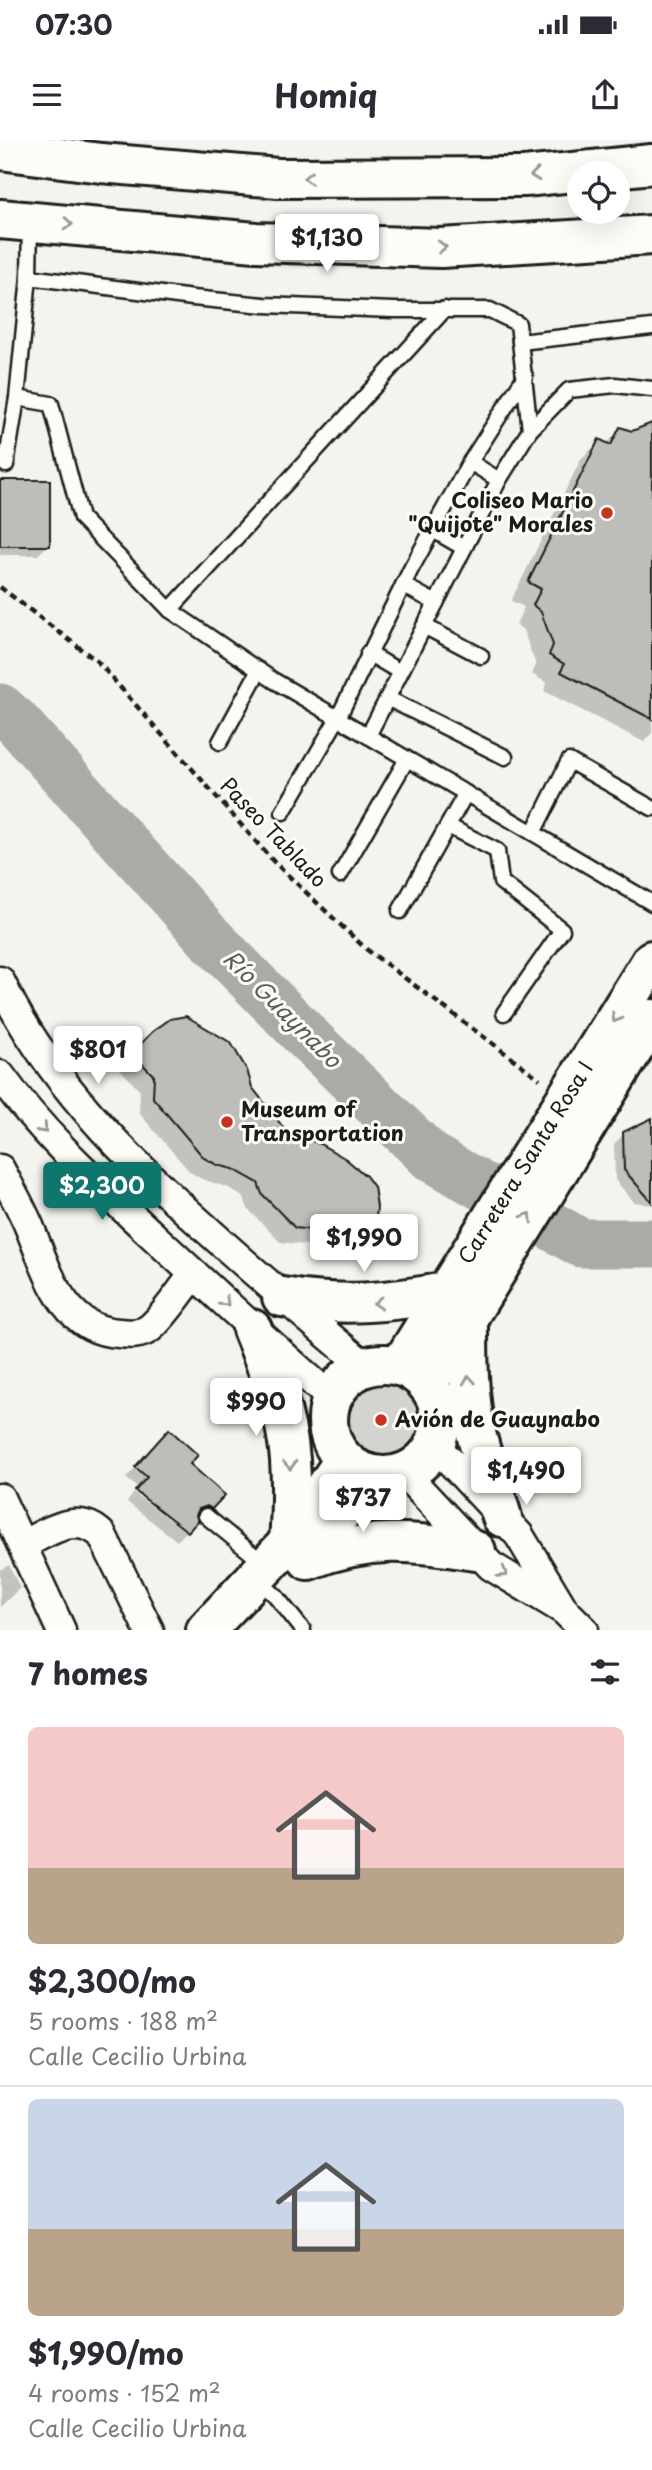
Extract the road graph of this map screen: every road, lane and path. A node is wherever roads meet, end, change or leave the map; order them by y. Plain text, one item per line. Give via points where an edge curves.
1 (0, 150) edge
2 (652, 164) edge
3 (15, 220) edge
4 (652, 235) edge
5 (29, 277) junction
6 (445, 309) junction
7 (652, 327) edge
8 (520, 342) junction
9 (525, 376) junction
10 (652, 389) edge
11 (18, 398) junction
12 (530, 430) junction
13 (470, 462) junction
14 (6, 465) dead end
15 (499, 480) junction
16 (433, 530) junction
17 (464, 548) junction
18 (403, 585) junction
19 (0, 587) edge
20 (436, 603) junction
21 (170, 610) junction
22 (424, 626) junction
23 (368, 653) junction
24 (481, 656) dead end
25 (260, 670) junction
26 (400, 673) junction
27 (387, 698) junction
28 (338, 718) junction
29 (368, 736) junction
30 (220, 742) dead end
31 (505, 757) dead end
32 (407, 759) junction
33 (466, 793) junction
34 (652, 808) edge
35 (283, 812) dead end
36 (448, 826) junction
37 (533, 832) junction
38 (340, 875) dead end
39 (652, 902) edge
40 (400, 911) dead end
41 (652, 960) edge
42 (0, 981) edge
43 (504, 1013) dead end
44 (652, 1019) edge
45 (0, 1075) edge
46 (572, 1089) junction
47 (0, 1169) edge
48 (194, 1274) junction
49 (282, 1297) junction
50 (457, 1305) junction
51 (252, 1329) junction
52 (397, 1372) junction
53 (331, 1398) junction
54 (435, 1444) junction
55 (372, 1469) junction
56 (0, 1499) edge
57 (206, 1516) dead end
58 (502, 1517) junction
59 (22, 1545) junction
60 (476, 1551) junction
61 (279, 1568) junction
62 (574, 1620) edge
63 (61, 1630) edge
64 (149, 1630) edge
65 (206, 1630) edge
66 (243, 1630) edge
67 (303, 1630) edge

2 -> 1 street via 524,177 278,178
3 -> 4 street via 256,242 441,248
3 - 5 lane
5 - 6 lane via 264,305
5 - 11 lane
6 - 8 lane via 490,310 518,324
6 - 21 lane
7 - 8 lane
8 - 9 lane
9 - 12 lane
9 - 13 lane
10 - 12 lane via 614,385 569,390
11 - 14 lane
11 - 21 lane via 51,404 81,518
12 - 15 lane
13 - 15 lane
13 - 16 lane
15 - 17 lane
16 - 17 lane
16 - 18 lane
17 - 20 lane
18 - 20 lane
18 - 23 lane
19 - 46 path, Paseo Tablado via 98,662 273,862 366,949
20 - 22 lane
21 - 25 lane
22 - 24 lane
22 - 26 lane
23 - 26 lane
23 - 28 lane
25 - 28 lane
25 - 30 lane
26 - 27 lane
27 - 29 lane
27 - 31 lane
28 - 29 lane
28 - 35 lane
29 - 32 lane
32 - 33 lane
32 - 38 lane
33 - 36 lane
33 - 37 lane
34 - 37 lane via 569,761
36 - 40 lane
36 - 43 lane via 497,851 501,882 562,930
37 - 39 lane
41 -> 46 street, Carretera Santa Rosa I
42 - 49 street via 54,1070 91,1117 174,1202
44 - 46 street, Carretera Santa Rosa I
45 -> 48 street via 70,1158
46 - 50 street, Carretera Santa Rosa I
47 - 48 street via 61,1299 96,1329 138,1334 150,1328
48 -> 51 street
50 -> 49 street via 319,1304
49 - 52 street
50 - 52 street, Carretera Santa Rosa I
58 -> 50 street via 477,1437
51 - 53 street
51 -> 61 street via 287,1437 291,1479
52 - 53 street via 349,1376
52 - 54 street via 433,1392 440,1412
53 - 55 street via 329,1433 337,1452
54 - 55 street via 422,1461
54 - 58 street
55 - 60 street
55 - 61 street
56 - 59 street
57 - 61 lane
58 - 62 street via 519,1535
59 - 63 street
59 - 64 street via 65,1524 95,1528
60 - 61 street via 398,1541 347,1547
60 -> 62 street via 491,1566
61 - 65 street
61 - 66 street
61 - 67 lane

